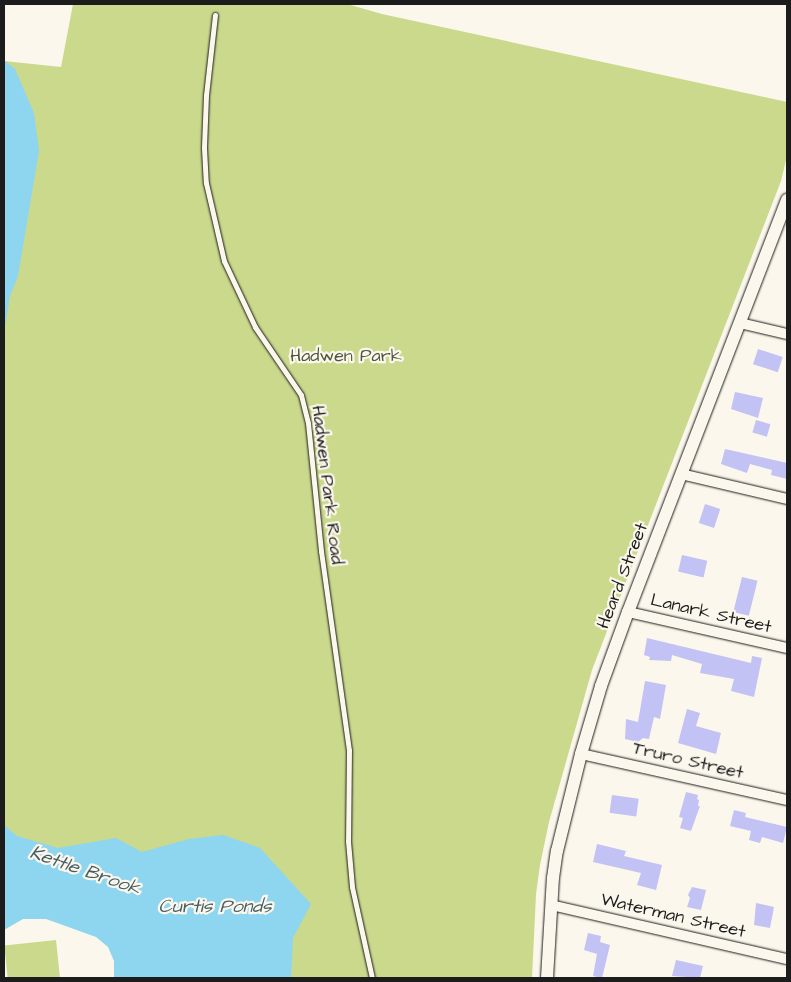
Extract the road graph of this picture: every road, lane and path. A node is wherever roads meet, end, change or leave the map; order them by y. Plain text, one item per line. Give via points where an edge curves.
1 (215, 15) dead end
2 (787, 200) edge
3 (740, 323) junction
4 (787, 334) edge
5 (681, 474) junction
6 (787, 499) edge
7 (628, 612) junction
8 (787, 648) edge
9 (581, 754) junction
10 (787, 800) edge
11 (551, 905) junction
12 (787, 959) edge
13 (372, 978) edge
14 (548, 978) edge

1 - 13 lane, Hadwen Park Road via 206,95 206,183 224,261 255,326 301,395 308,423 321,551 349,750 348,841 352,887
2 - 3 street, Heard Street
3 - 4 street
3 - 5 street, Heard Street
5 - 6 street
5 - 7 street, Heard Street
7 - 8 street, Lanark Street
7 - 9 street, Heard Street
9 - 10 street, Truro Street
9 - 11 street, Heard Street via 557,851
11 - 12 street, Waterman Street
11 - 14 street, Heard Street

